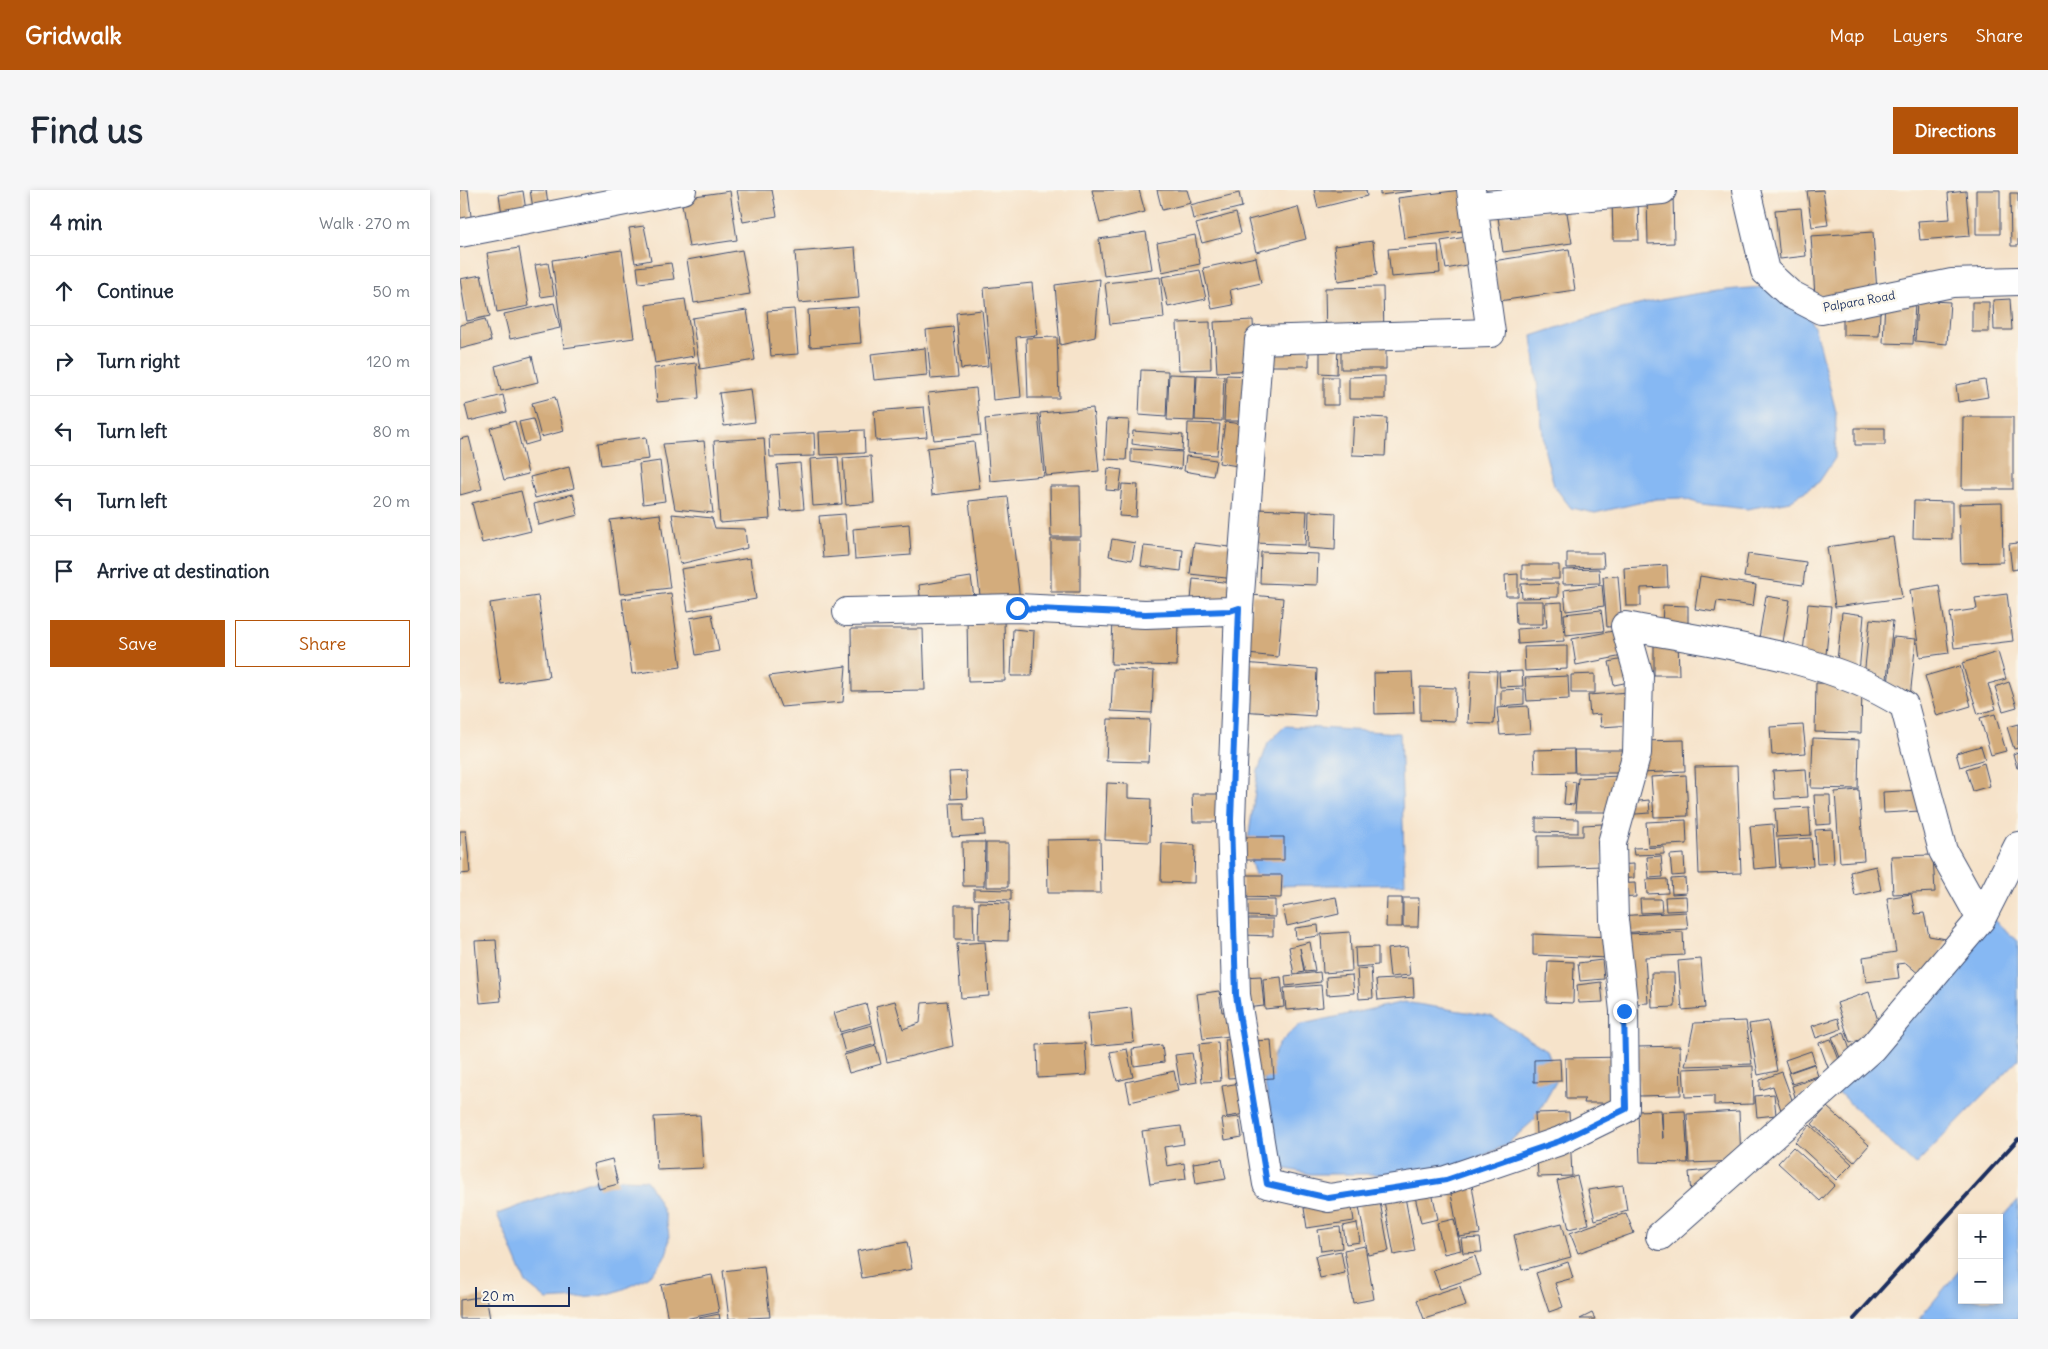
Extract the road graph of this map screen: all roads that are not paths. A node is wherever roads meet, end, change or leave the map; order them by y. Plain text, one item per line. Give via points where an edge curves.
1 (682, 190) edge
2 (1662, 190) edge
3 (1746, 190) edge
4 (1472, 198) edge
5 (460, 233) edge
6 (2018, 281) edge
7 (1239, 608) junction
8 (847, 612) dead end
9 (2018, 846) edge
10 (1981, 920) junction
11 (1660, 1236) dead end

1 - 5 street
2 - 4 street
3 - 6 street, Palpara Road via 1765,271 1790,294 1821,310 1952,283
4 - 7 street via 1491,333 1259,340
7 - 8 street via 1145,614 1017,608
7 - 10 street via 1231,820 1236,995 1267,1184 1329,1198 1446,1180 1560,1141 1626,1109 1624,1011 1614,920 1612,843 1637,753 1639,676 1625,626 1785,658 1878,688 1904,705 1943,851
9 - 10 street
10 - 11 street via 1872,1048

